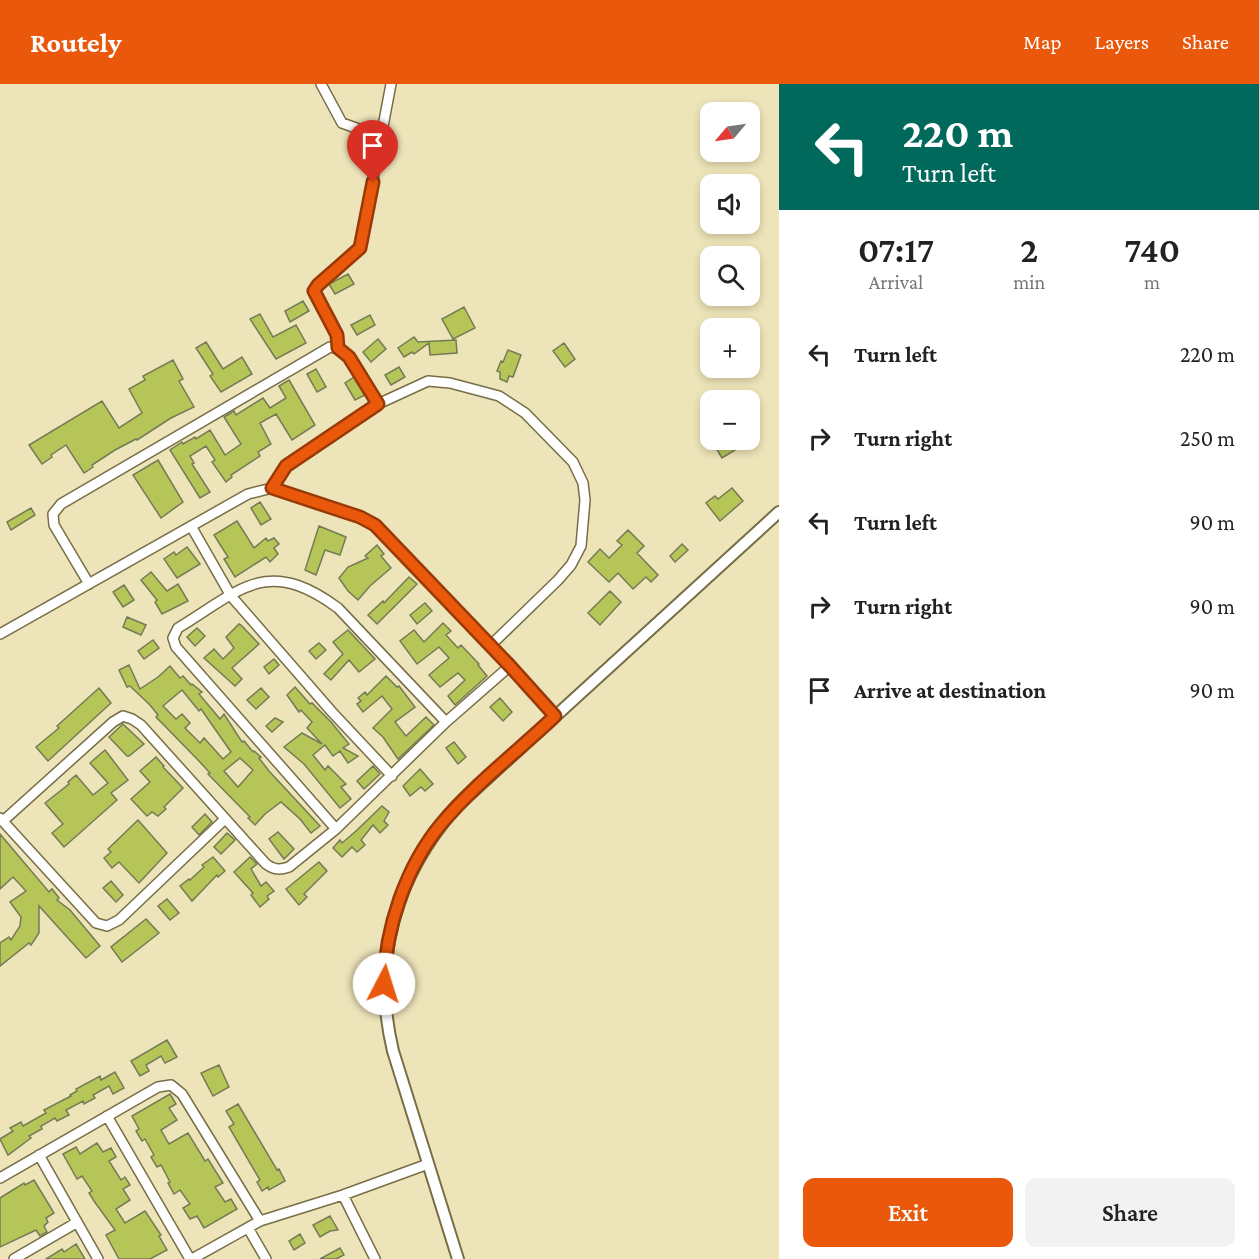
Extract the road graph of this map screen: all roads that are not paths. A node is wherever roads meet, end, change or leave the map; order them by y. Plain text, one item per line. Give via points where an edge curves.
1 (321, 84) edge
2 (392, 84) edge
3 (381, 137) junction
4 (338, 348) junction
5 (378, 404) junction
6 (272, 488) junction
7 (779, 512) edge
8 (191, 526) junction
9 (89, 584) junction
10 (231, 596) junction
11 (0, 634) edge
12 (490, 646) junction
13 (510, 666) junction
14 (555, 716) junction
15 (446, 722) junction
16 (392, 776) junction
17 (225, 819) junction
18 (1, 820) edge
19 (336, 829) junction
20 (107, 1116) junction
21 (39, 1155) junction
22 (428, 1164) junction
23 (0, 1178) edge
24 (343, 1195) junction
25 (260, 1221) junction
26 (76, 1223) junction
27 (249, 1228) junction
28 (14, 1259) edge
29 (98, 1259) edge
30 (191, 1259) edge
31 (266, 1259) edge
32 (375, 1259) edge
33 (458, 1259) edge

1 - 3 street via 342,123
2 - 3 street
3 - 4 street via 360,248 314,291 337,335
4 - 5 street via 349,357
4 - 9 street via 320,352 61,504 53,514 54,525
5 - 6 street via 286,466
5 - 12 street via 428,381 499,396 550,436 573,462 583,483 584,527 581,546 571,565
6 - 8 street via 248,494
6 - 12 street via 375,525
7 - 14 street
8 - 9 street
8 - 10 street
9 - 11 street
10 - 15 street via 252,584 273,580 286,581 323,598
10 - 16 street
10 - 19 street via 178,628 174,644
12 - 13 street
13 - 14 street
13 - 15 street
14 - 22 street via 440,825 419,855 399,902 384,967 384,1000 393,1051
15 - 16 street
16 - 19 street
17 - 18 street via 141,725 123,716
17 - 18 street via 119,920 106,926 96,923
17 - 19 street via 276,870 289,867
20 - 21 street
20 - 25 street via 158,1087 171,1085 178,1089
20 - 30 street
21 - 23 street
21 - 26 street
22 - 24 street
22 - 33 street
24 - 25 street
24 - 32 street
25 - 27 street
26 - 28 street
26 - 29 street
27 - 30 street
27 - 31 street

